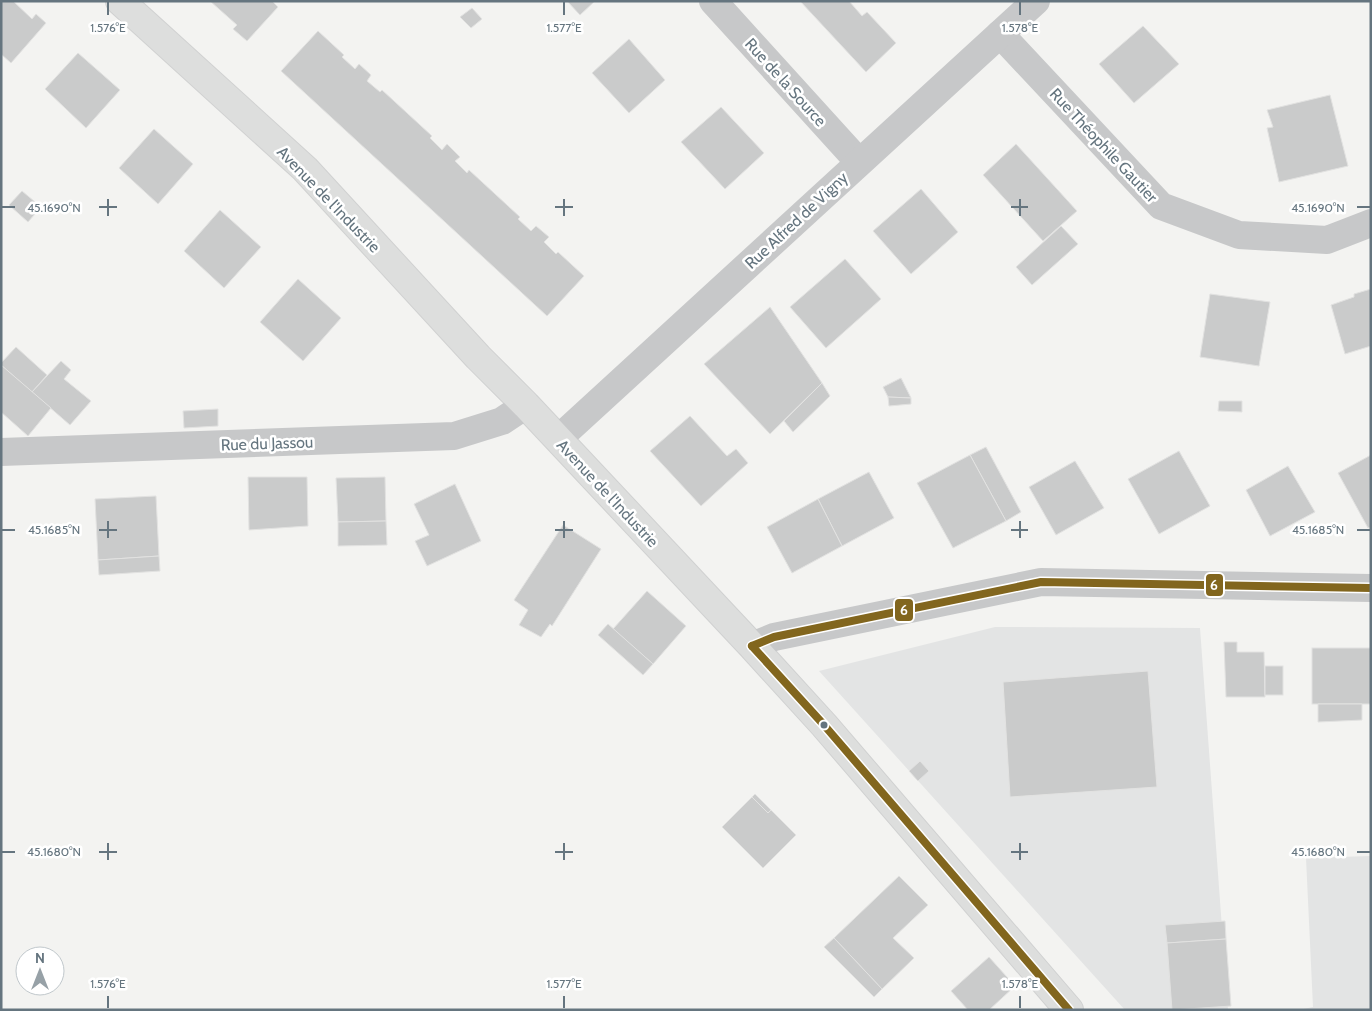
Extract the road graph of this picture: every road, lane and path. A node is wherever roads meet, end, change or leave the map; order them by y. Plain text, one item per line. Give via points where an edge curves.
1 (120, 1) edge
2 (713, 1) edge
3 (1036, 1) edge
4 (1000, 34) junction
5 (859, 162) junction
6 (1371, 223) edge
7 (526, 405) junction
8 (558, 439) junction
9 (1, 452) edge
10 (1371, 588) edge
11 (752, 646) junction
12 (1069, 1010) edge

1 - 7 main road, Avenue de l'Industrie via 304,170
2 - 5 street, Rue de la Source
3 - 4 street, Rue Alfred de Vigny
4 - 5 street, Rue Alfred de Vigny
4 - 6 street, Rue Théophile Gautier via 1161,206 1239,234 1327,240
5 - 8 street, Rue Alfred de Vigny
7 - 8 main road, Avenue de l'Industrie
7 - 9 street, Rue du Jassou via 502,421 454,436
8 - 11 main road, Avenue de l'Industrie
10 - 11 street via 1041,582 774,636
11 - 12 main road, Avenue de l'Industrie

